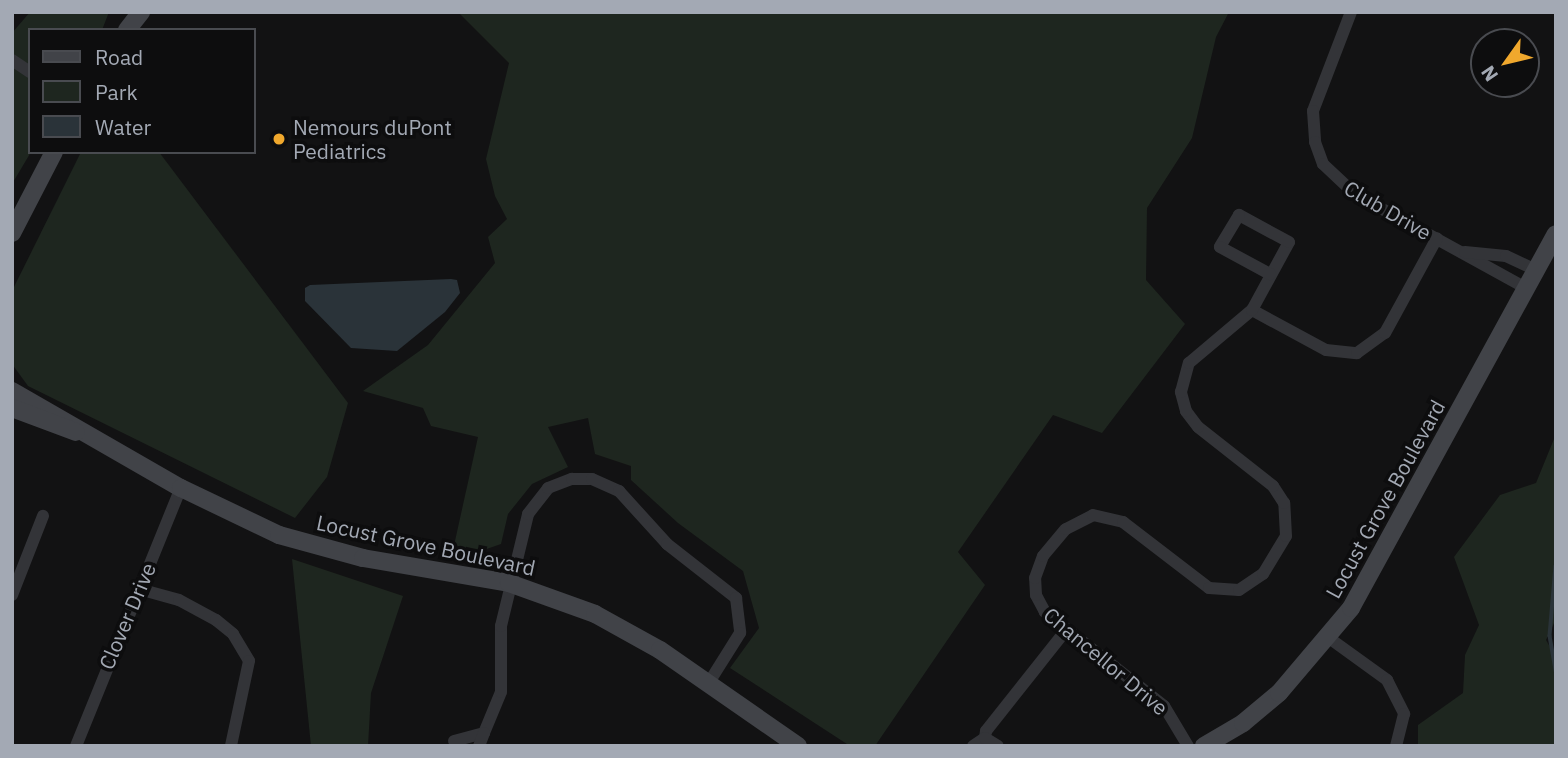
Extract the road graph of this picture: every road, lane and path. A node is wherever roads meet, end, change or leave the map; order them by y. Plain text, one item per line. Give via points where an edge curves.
1 (141, 12) edge
2 (1351, 12) edge
3 (129, 28) edge
4 (12, 60) edge
5 (28, 71) edge
6 (53, 154) edge
7 (12, 233) edge
8 (1556, 234) edge
9 (1437, 238) junction
10 (1465, 252) junction
11 (1536, 270) junction
12 (1270, 274) junction
13 (1526, 288) junction
14 (1252, 310) junction
15 (12, 391) edge
16 (12, 408) edge
17 (92, 437) junction
18 (181, 488) junction
19 (43, 516) dead end
20 (509, 583) junction
21 (139, 589) junction
22 (12, 595) edge
23 (1066, 630) junction
24 (1329, 638) junction
25 (708, 684) junction
26 (985, 738) junction
27 (482, 739) edge
28 (454, 744) edge
29 (80, 745) edge
30 (231, 746) edge
31 (798, 746) edge
32 (973, 746) edge
33 (998, 746) edge
34 (1188, 746) edge
35 (1204, 746) edge
36 (1396, 746) edge

1 - 3 street
2 - 9 street, Club Drive via 1314,102 1312,128 1320,160 1342,185
4 - 5 street
6 - 7 street
8 - 11 street, Locust Grove Boulevard
9 - 10 street, Club Drive
9 - 14 street via 1385,333 1357,353 1326,350
10 - 11 street via 1506,256
10 - 13 street, Club Drive
11 - 13 street, Locust Grove Boulevard
12 - 12 street, Chancellor Drive via 1289,242 1240,215 1220,247
12 - 14 street, Chancellor Drive
13 - 24 street, Locust Grove Boulevard via 1351,608
14 - 23 street, Chancellor Drive via 1189,363 1182,397 1198,427 1278,493 1289,523 1284,543 1253,584 1225,592 1198,582 1123,522 1103,515 1085,517 1066,529 1051,547 1035,578 1038,602
15 - 17 street
16 - 17 street
17 - 18 street, Locust Grove Boulevard
18 - 20 street, Locust Grove Boulevard via 244,520 318,547
18 - 21 street, Clover Drive
19 - 22 street
20 - 25 street, Locust Grove Boulevard via 626,630
20 - 25 street via 528,514 543,493 572,479 601,482 626,497 667,544 736,598 740,634
20 - 27 street via 501,626 502,686
21 - 29 street, Clover Drive
21 - 30 street via 179,600 216,620 233,634 249,661
23 - 26 street
23 - 34 street, Chancellor Drive via 1164,706
24 - 35 street, Locust Grove Boulevard via 1279,693 1243,723
24 - 36 street via 1387,680 1404,714
25 - 31 street, Locust Grove Boulevard
26 - 32 street
26 - 33 street
27 - 28 street

